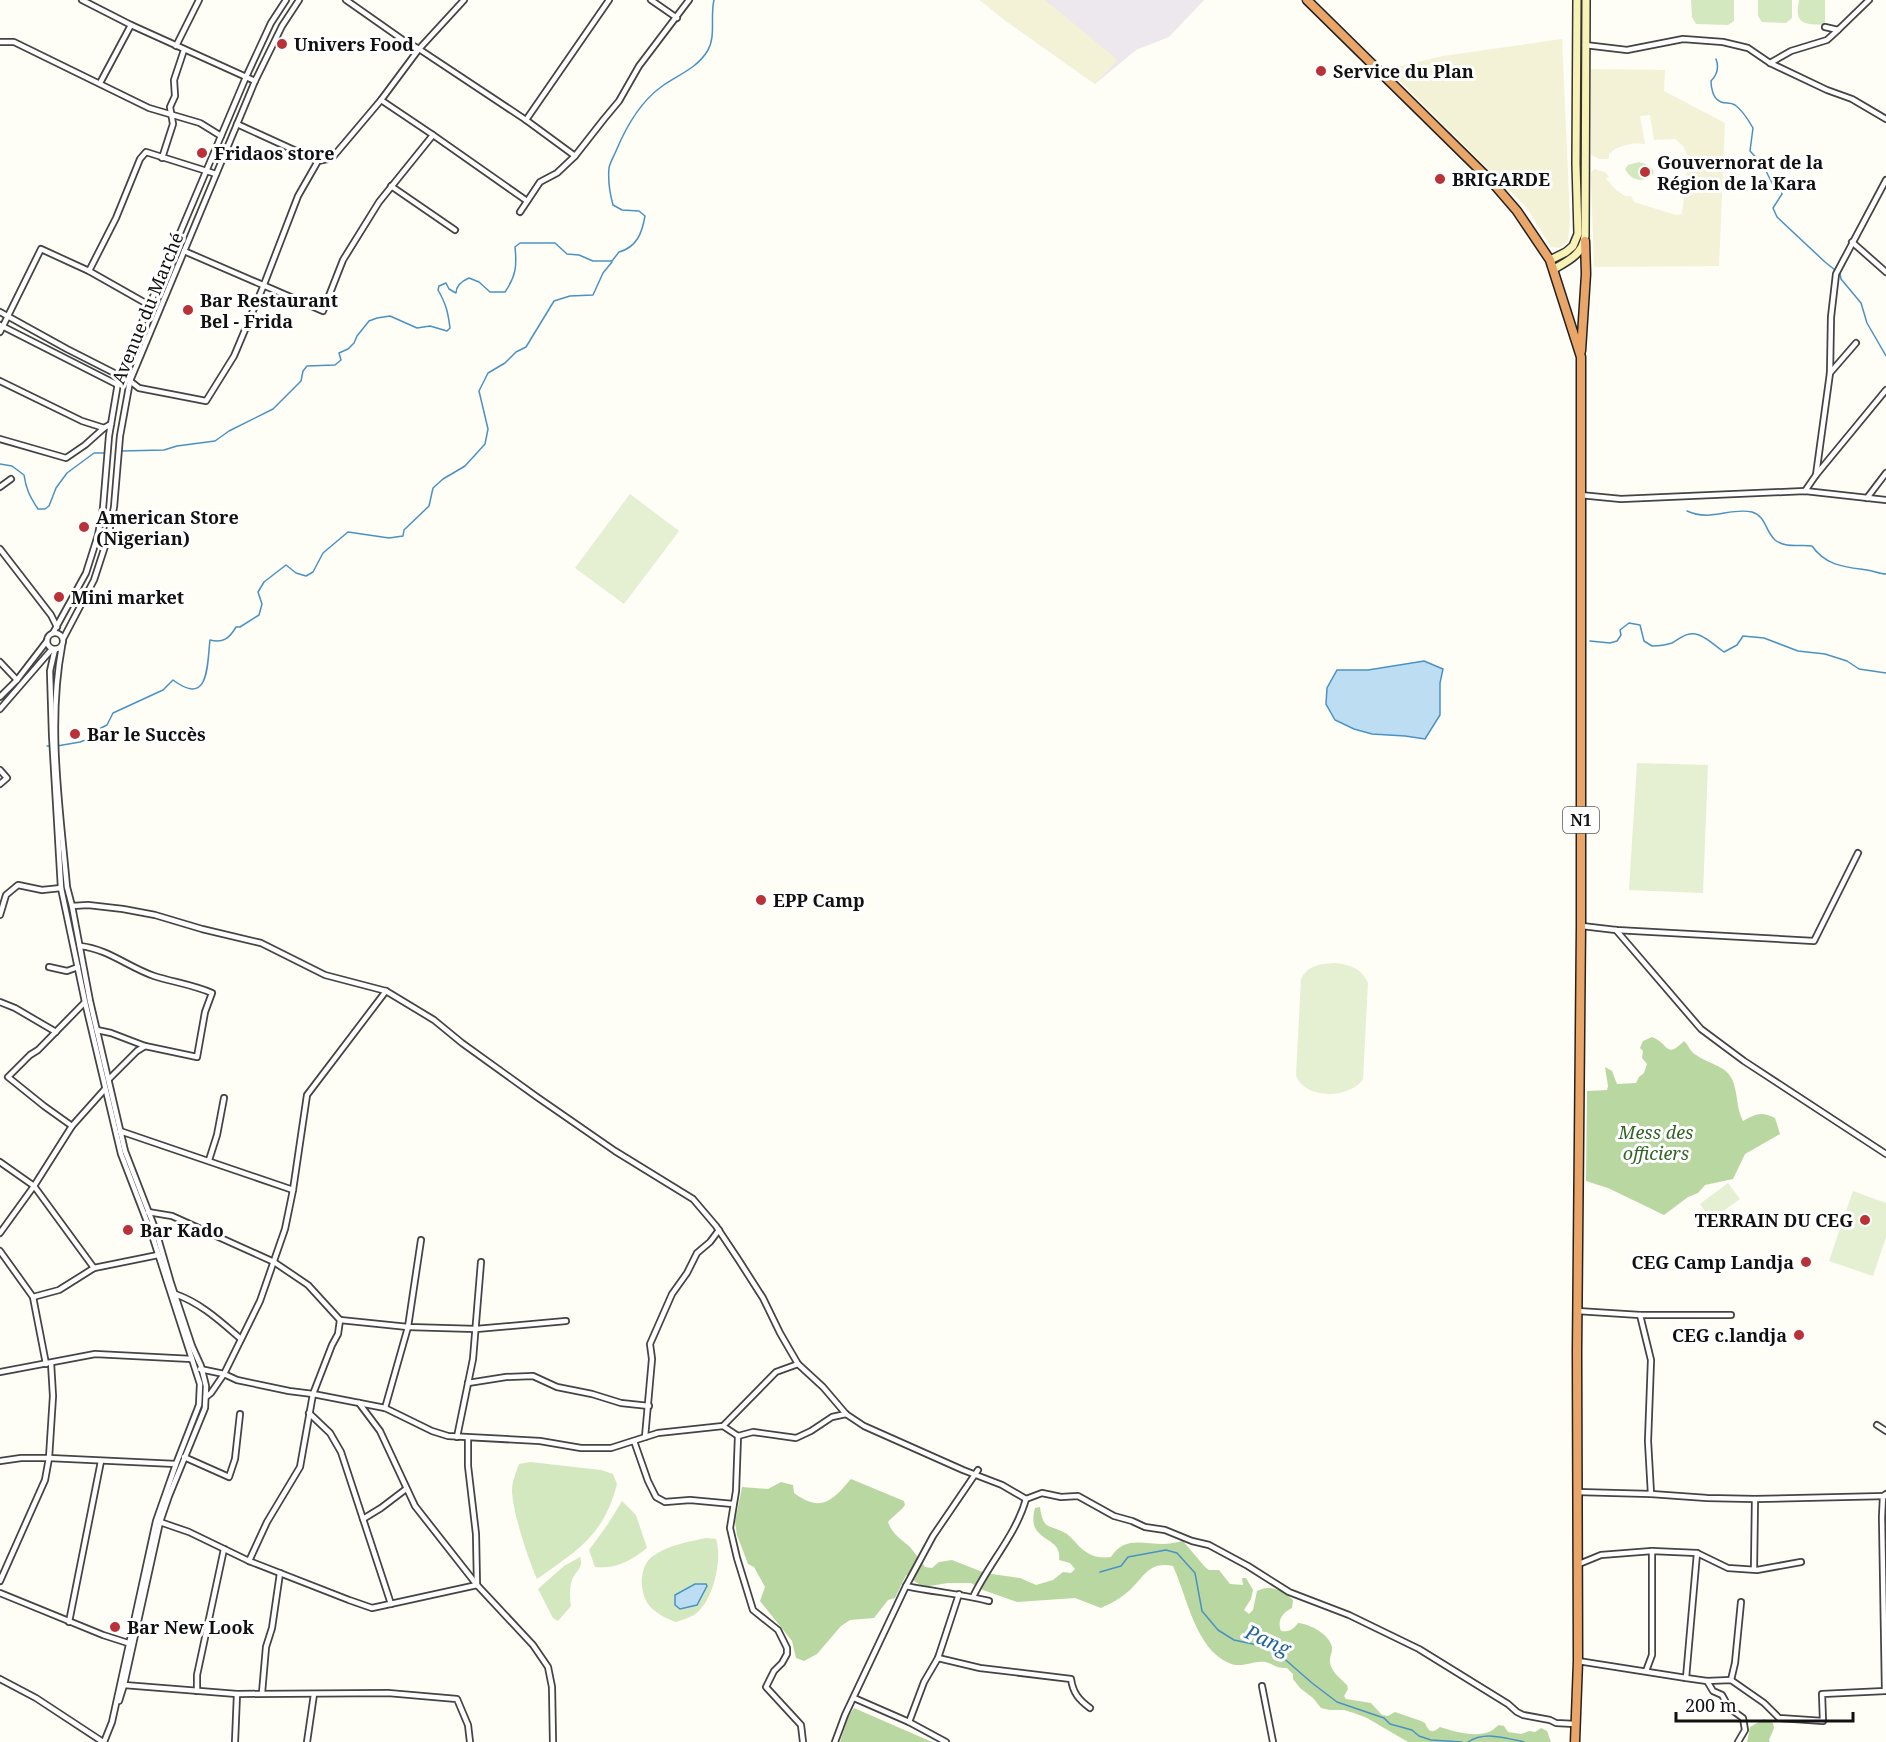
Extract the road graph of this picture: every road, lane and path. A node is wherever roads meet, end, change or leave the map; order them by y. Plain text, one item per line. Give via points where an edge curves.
1 (82, 0) edge
2 (199, 0) edge
3 (286, 0) edge
4 (299, 0) edge
5 (346, 0) edge
6 (464, 0) edge
7 (609, 0) edge
8 (651, 0) edge
9 (688, 0) edge
10 (1307, 0) edge
11 (1578, 0) edge
12 (1586, 0) edge
13 (1869, 0) edge
14 (677, 18) junction
15 (131, 25) junction
16 (1825, 27) dead end
17 (1838, 30) junction
18 (0, 42) edge
19 (1585, 45) junction
20 (176, 46) junction
21 (419, 49) junction
22 (184, 50) junction
23 (1770, 63) junction
24 (246, 77) junction
25 (255, 81) junction
26 (100, 83) junction
27 (381, 100) junction
28 (172, 116) junction
29 (1886, 119) edge
30 (526, 120) junction
31 (237, 124) junction
32 (433, 135) junction
33 (221, 136) junction
34 (575, 156) junction
35 (162, 158) junction
36 (1576, 158) junction
37 (1586, 159) junction
38 (318, 161) junction
39 (207, 170) junction
40 (216, 174) junction
41 (1886, 180) edge
42 (391, 186) junction
43 (527, 201) junction
44 (520, 212) dead end
45 (455, 230) dead end
46 (1585, 241) junction
47 (1852, 242) junction
48 (184, 251) junction
49 (1550, 260) junction
50 (1554, 269) junction
51 (89, 271) junction
52 (1886, 272) edge
53 (264, 287) junction
54 (149, 305) junction
55 (0, 312) edge
56 (8, 315) junction
57 (1, 325) edge
58 (0, 332) edge
59 (1856, 343) dead end
60 (1581, 357) junction
61 (1830, 373) junction
62 (119, 377) junction
63 (0, 381) edge
64 (130, 381) junction
65 (118, 385) junction
66 (1886, 390) edge
67 (111, 424) junction
68 (104, 428) junction
69 (0, 438) edge
70 (1886, 473) edge
71 (1816, 475) junction
72 (10, 479) dead end
73 (0, 487) edge
74 (1805, 491) junction
75 (1580, 495) junction
76 (1867, 498) junction
77 (1886, 500) edge
78 (0, 549) edge
79 (57, 627) junction
80 (53, 633) junction
81 (63, 639) junction
82 (47, 640) junction
83 (62, 646) junction
84 (54, 649) junction
85 (0, 662) edge
86 (17, 680) junction
87 (0, 697) edge
88 (0, 709) edge
89 (54, 747) junction
90 (0, 770) edge
91 (0, 784) edge
92 (1858, 854) dead end
93 (61, 888) junction
94 (72, 906) junction
95 (0, 915) edge
96 (1581, 926) junction
97 (1616, 930) junction
98 (80, 946) junction
99 (49, 967) dead end
100 (78, 967) junction
101 (386, 991) junction
102 (0, 1002) edge
103 (85, 1002) junction
104 (97, 1030) junction
105 (56, 1032) junction
106 (145, 1046) junction
107 (109, 1079) junction
108 (105, 1089) junction
109 (224, 1098) dead end
110 (72, 1126) junction
111 (120, 1131) junction
112 (1886, 1154) edge
113 (209, 1160) junction
114 (0, 1162) edge
115 (34, 1186) junction
116 (293, 1190) junction
117 (148, 1212) junction
118 (719, 1230) junction
119 (0, 1233) edge
120 (422, 1240) dead end
121 (0, 1251) edge
122 (158, 1255) junction
123 (274, 1262) junction
124 (481, 1262) dead end
125 (94, 1268) junction
126 (175, 1294) junction
127 (33, 1297) junction
128 (1577, 1311) junction
129 (1640, 1315) junction
130 (1731, 1315) dead end
131 (340, 1320) junction
132 (566, 1322) dead end
133 (408, 1327) junction
134 (476, 1329) junction
135 (241, 1339) junction
136 (192, 1359) junction
137 (49, 1364) junction
138 (798, 1364) junction
139 (199, 1370) junction
140 (0, 1372) edge
141 (224, 1374) junction
142 (468, 1383) junction
143 (313, 1394) junction
144 (206, 1397) junction
145 (358, 1403) junction
146 (649, 1406) junction
147 (385, 1408) junction
148 (309, 1413) junction
149 (240, 1414) dead end
150 (846, 1414) junction
151 (1877, 1425) dead end
152 (723, 1426) junction
153 (1886, 1431) edge
154 (738, 1436) junction
155 (457, 1437) junction
156 (645, 1437) junction
157 (468, 1438) junction
158 (634, 1441) junction
159 (184, 1457) junction
160 (49, 1458) junction
161 (0, 1461) edge
162 (101, 1461) junction
163 (176, 1464) junction
164 (977, 1473) junction
165 (406, 1489) junction
166 (1577, 1492) junction
167 (1651, 1494) junction
168 (1885, 1496) edge
169 (1026, 1498) junction
170 (1755, 1499) junction
171 (733, 1504) junction
172 (363, 1519) junction
173 (160, 1522) junction
174 (224, 1550) junction
175 (1652, 1551) junction
176 (1697, 1552) junction
177 (249, 1561) junction
178 (1801, 1562) dead end
179 (1577, 1565) junction
180 (1754, 1569) junction
181 (280, 1573) junction
182 (0, 1581) edge
183 (477, 1585) junction
184 (906, 1586) junction
185 (0, 1593) edge
186 (959, 1594) junction
187 (973, 1597) junction
188 (989, 1601) dead end
189 (1741, 1602) dead end
190 (391, 1604) junction
191 (69, 1622) junction
192 (128, 1643) junction
193 (938, 1658) junction
194 (1578, 1661) junction
195 (1646, 1671) junction
196 (1686, 1678) junction
197 (0, 1679) edge
198 (1731, 1680) junction
199 (1707, 1681) junction
200 (124, 1685) junction
201 (1262, 1686) dead end
202 (197, 1691) junction
203 (262, 1693) junction
204 (237, 1694) junction
205 (314, 1694) junction
206 (854, 1698) junction
207 (1090, 1708) dead end
208 (112, 1722) junction
209 (909, 1722) junction
210 (1575, 1724) junction
211 (104, 1742) edge
212 (235, 1742) edge
213 (307, 1742) edge
214 (470, 1742) edge
215 (553, 1742) edge
216 (803, 1742) edge
217 (835, 1742) edge
218 (946, 1742) edge
219 (1273, 1742) edge
220 (1575, 1742) edge
221 (1738, 1742) edge

1 - 15 street
2 - 20 street
3 - 24 street, Avenue du Marché via 270,23
4 - 25 street, Avenue du Marché
5 - 21 street
6 - 21 street
7 - 30 street
8 - 14 street
9 - 14 street
10 - 49 highway, N1 via 1492,182 1533,231
11 - 36 main road
12 - 19 main road
13 - 17 street
14 - 34 street
15 - 20 street
15 - 26 street
16 - 17 street
17 - 23 street via 1827,40 1791,51
18 - 26 street via 14,42
19 - 23 street via 1627,50 1683,39 1723,42 1748,48
19 - 37 main road
20 - 22 street
21 - 27 street
21 - 30 street
22 - 24 street
22 - 28 street via 174,80
23 - 29 street via 1852,99
24 - 25 street
24 - 33 street, Avenue du Marché
25 - 31 street, Avenue du Marché
26 - 28 street
27 - 32 street
27 - 38 street via 332,158
28 - 33 street via 200,123
28 - 35 street
30 - 34 street
31 - 38 street
31 - 40 street, Avenue du Marché
32 - 42 street
32 - 43 street
33 - 39 street, Avenue du Marché
34 - 43 street via 540,182
35 - 39 street
35 - 51 street via 147,152 140,159
36 - 37 main road
36 - 49 main road via 1577,240 1566,252
37 - 46 main road
38 - 53 street via 298,196
39 - 40 street
39 - 54 street, Avenue du Marché
40 - 48 street, Avenue du Marché
41 - 47 street
42 - 45 street
42 - 53 street via 343,260 323,311
43 - 44 street
46 - 50 main road via 1572,258
46 - 60 highway
47 - 52 street
47 - 61 street via 1837,271
48 - 53 street
48 - 64 street, Avenue du Marché
49 - 50 highway, N1
50 - 60 highway, N1
51 - 54 street
51 - 56 street via 41,249
53 - 64 street via 234,356 206,402 139,387
54 - 62 street, Avenue du Marché
55 - 56 street
56 - 57 street
56 - 62 street
57 - 58 street
57 - 65 street
59 - 61 street
60 - 75 highway, N1
61 - 71 street
62 - 64 street
62 - 65 street, Avenue du Marché
63 - 68 street
64 - 81 street, Avenue du Marché via 108,537 94,580
65 - 67 street, Avenue du Marché
66 - 71 street
67 - 68 street
67 - 79 street, Avenue du Marché via 98,535 86,573
68 - 69 street via 66,458
70 - 76 street
71 - 74 street
72 - 73 street
74 - 75 street via 1622,499
74 - 76 street
75 - 96 highway, N1
76 - 77 street
78 - 79 street
79 - 80 street, Avenue du Marché
80 - 81 street
80 - 82 street
81 - 83 street
82 - 84 street
82 - 86 street
83 - 84 street
83 - 89 street
84 - 88 street
84 - 89 street via 50,671
85 - 86 street
86 - 87 street
89 - 93 street
89 - 94 street
90 - 91 street via 7,778
92 - 97 street via 1814,940
93 - 95 street via 42,890 18,885 6,895
93 - 100 street
94 - 98 street
94 - 101 street via 134,911 261,943 325,975
96 - 97 street
96 - 128 highway, N1
97 - 112 street via 1701,1029
98 - 104 street
98 - 106 street via 108,953 151,975 212,993 197,1057
99 - 100 street via 66,971
100 - 103 street
101 - 116 street via 307,1095
101 - 118 street via 434,1020 615,1150 693,1199
102 - 105 street
103 - 105 street
103 - 108 street
104 - 106 street
104 - 107 street
105 - 110 street via 8,1077
106 - 107 street
107 - 111 street
108 - 110 street
108 - 122 street via 121,1154
109 - 113 street
110 - 115 street
111 - 113 street
111 - 117 street
113 - 116 street
114 - 115 street
115 - 119 street
115 - 125 street
116 - 123 street
117 - 123 street via 172,1216
117 - 126 street
118 - 138 street via 763,1298
118 - 146 street via 697,1253 672,1294 650,1344
120 - 133 street
121 - 127 street
122 - 125 street
122 - 136 street
123 - 131 street via 308,1284
123 - 135 street
124 - 134 street
125 - 127 street via 59,1290
126 - 135 street via 208,1311
126 - 139 street
127 - 137 street
128 - 129 street
128 - 166 highway, N1
129 - 130 street
129 - 167 street via 1651,1360
131 - 133 street
131 - 143 street
132 - 134 street
133 - 134 street
133 - 147 street
134 - 142 street
135 - 141 street
136 - 137 street via 95,1354
136 - 139 street
137 - 140 street
137 - 160 street via 53,1396
138 - 150 street
138 - 152 street via 776,1372
139 - 141 street
139 - 144 street
139 - 163 street via 199,1405
141 - 143 street via 249,1383
141 - 144 street
142 - 146 street via 533,1376 557,1387
142 - 155 street
143 - 145 street
143 - 148 street
144 - 159 street
145 - 147 street
145 - 165 street via 380,1431
146 - 156 street
147 - 155 street via 432,1431
148 - 172 street via 330,1433 341,1452
148 - 177 street via 300,1467
149 - 159 street via 229,1477
150 - 154 street via 832,1417 796,1438 753,1432
150 - 164 street via 864,1426
151 - 153 street
152 - 154 street
152 - 156 street
154 - 171 street
155 - 157 street
156 - 158 street
157 - 158 street via 540,1441 581,1448 611,1448
157 - 183 street
158 - 171 street via 656,1497 665,1502
159 - 173 street
160 - 161 street
160 - 162 street
160 - 182 street via 45,1480
162 - 163 street
162 - 191 street
163 - 192 street via 156,1521
164 - 169 street
164 - 184 street via 933,1536
165 - 172 street
165 - 183 street
166 - 167 street
166 - 179 highway, N1
167 - 170 street
168 - 170 street
168 - 198 street via 1885,1691 1822,1694 1824,1721 1790,1719 1779,1718
169 - 187 street via 1009,1539
169 - 210 street via 1042,1493 1078,1496 1114,1516 1209,1545 1289,1592 1349,1615 1419,1649 1516,1712
170 - 180 street
171 - 216 street via 730,1528 753,1610 778,1630 788,1648 783,1663 766,1687 801,1725
172 - 190 street
173 - 174 street
173 - 200 street
174 - 177 street
174 - 202 street via 197,1675
175 - 176 street
175 - 179 street via 1601,1555
175 - 195 street via 1652,1655
176 - 180 street via 1728,1568
176 - 196 street
177 - 181 street
178 - 180 street
179 - 194 highway, N1
181 - 190 street via 372,1608
181 - 203 street
183 - 190 street
183 - 215 street via 533,1645 548,1667
184 - 186 street
184 - 206 street
185 - 191 street
186 - 187 street
186 - 193 street
187 - 188 street
189 - 198 street
191 - 192 street
192 - 208 street
193 - 207 street via 980,1668 1071,1679 1073,1692
193 - 209 street
194 - 195 street
194 - 210 highway, N1
195 - 196 street
196 - 199 street
197 - 211 street
198 - 199 street
199 - 221 street via 1713,1692 1722,1695 1729,1708 1743,1718 1745,1730
200 - 202 street
200 - 208 street
201 - 219 street
202 - 204 street
203 - 204 street
203 - 205 street
204 - 212 street
205 - 213 street
205 - 214 street via 388,1693 457,1699 468,1725
206 - 209 street
206 - 217 street
208 - 211 street
209 - 218 street
210 - 220 highway, N1

